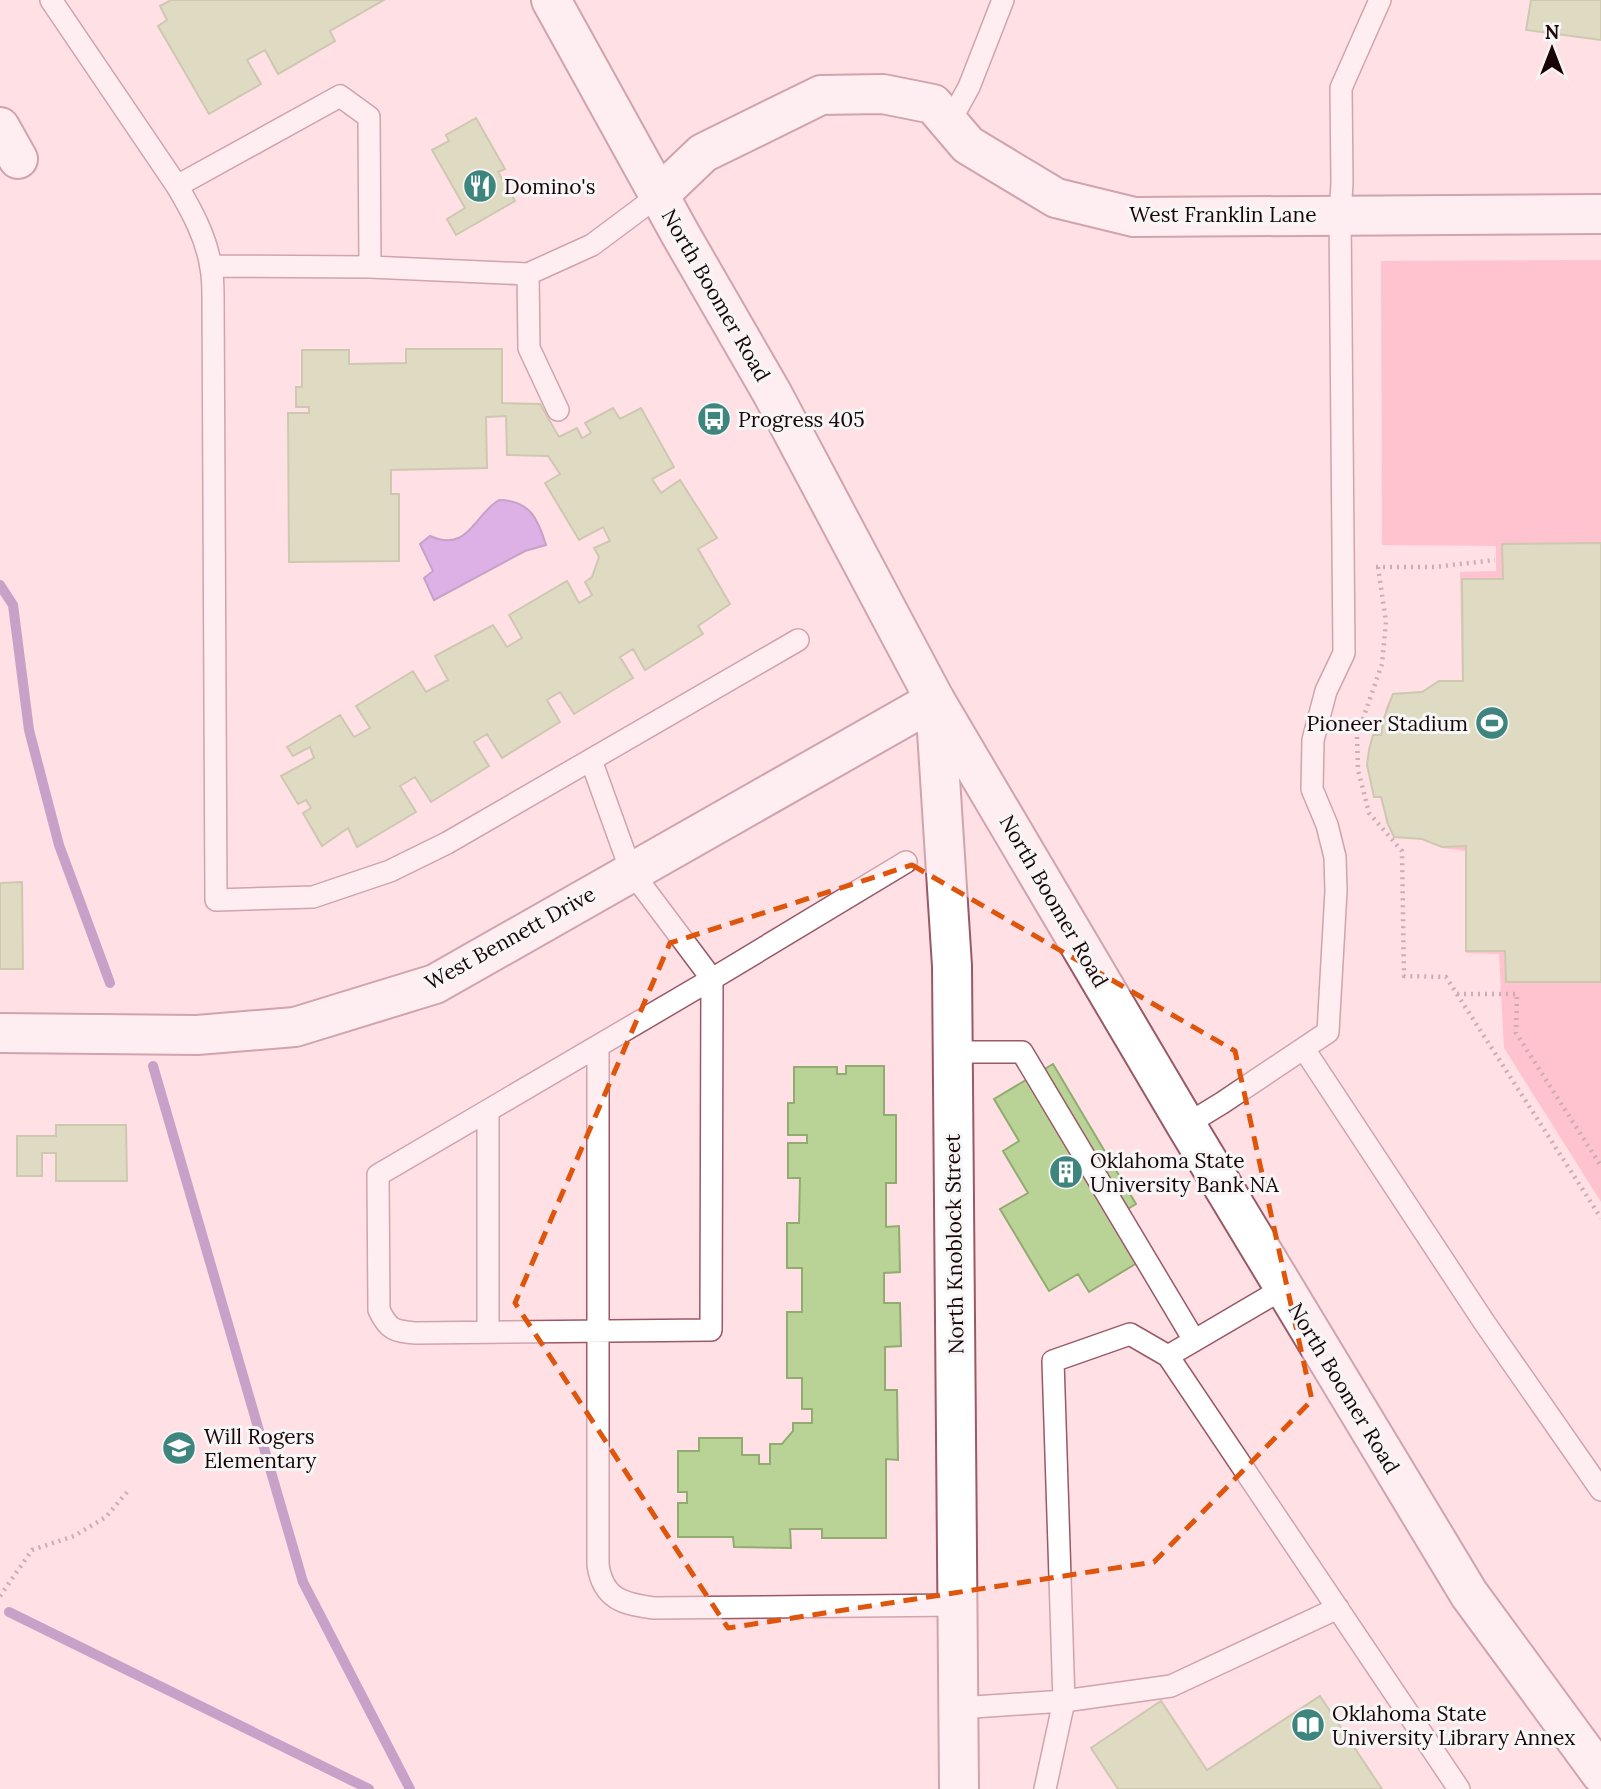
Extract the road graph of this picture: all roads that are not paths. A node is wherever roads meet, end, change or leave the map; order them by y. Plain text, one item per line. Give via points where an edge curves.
1 (51, 0) edge
2 (551, 0) edge
3 (1003, 0) edge
4 (1380, 0) edge
5 (949, 123) junction
6 (177, 186) junction
7 (659, 195) junction
8 (1601, 214) edge
9 (1340, 215) junction
10 (211, 267) junction
11 (370, 267) junction
12 (528, 274) junction
13 (558, 410) dead end
14 (798, 640) dead end
15 (935, 700) junction
16 (591, 760) junction
17 (906, 862) dead end
18 (631, 871) junction
19 (712, 979) junction
20 (0, 1033) edge
21 (597, 1046) junction
22 (1304, 1049) junction
23 (952, 1052) junction
24 (488, 1111) junction
25 (1185, 1125) junction
26 (1284, 1288) junction
27 (597, 1331) junction
28 (488, 1332) junction
29 (1194, 1340) junction
30 (1168, 1356) junction
31 (1601, 1490) edge
32 (958, 1605) junction
33 (1338, 1608) junction
34 (1064, 1701) junction
35 (959, 1708) junction
36 (1601, 1774) edge
37 (959, 1789) edge
38 (1045, 1789) edge
39 (1459, 1789) edge

1 - 6 lane
2 - 7 street, North Boomer Road
3 - 5 lane via 969,87
4 - 9 lane via 1342,88
5 - 7 street, West Franklin Lane via 933,104 883,94 821,95 703,153
5 - 9 street, West Franklin Lane via 968,145 1056,198 1135,217
6 - 10 lane via 195,216
6 - 11 lane via 341,96 369,117
7 - 12 lane via 592,246
7 - 15 street, North Boomer Road via 772,393
8 - 9 street, West Franklin Lane
9 - 22 lane via 1344,653 1326,691 1313,740 1312,789 1335,857 1336,891 1328,1032
10 - 11 lane
10 - 16 lane via 216,900 313,897 390,872
11 - 12 lane
12 - 13 lane via 528,348
14 - 16 lane
15 - 18 street, West Bennett Drive
15 - 23 street, North Knoblock Street via 952,965
15 - 25 street, North Boomer Road
16 - 18 lane
17 - 19 lane
18 - 19 lane
18 - 20 street, West Bennett Drive via 435,984 295,1027 197,1035
19 - 21 lane
19 - 27 lane via 711,1330
21 - 24 lane
21 - 27 lane
22 - 25 lane
22 - 31 lane
23 - 29 lane via 1022,1052
23 - 32 street, North Knoblock Street
24 - 28 lane
24 - 28 lane via 378,1175 379,1310 385,1323 395,1331 416,1333
25 - 26 street, North Boomer Road
26 - 29 lane
26 - 36 street, North Boomer Road via 1469,1594
27 - 28 lane
27 - 32 lane via 597,1565 600,1580 612,1596 654,1608
29 - 30 lane
30 - 33 lane
30 - 34 lane via 1130,1334 1053,1361
32 - 35 street, North Knoblock Street
33 - 34 lane via 1171,1686
33 - 39 lane
34 - 35 lane
34 - 38 lane
35 - 37 street, North Knoblock Street

